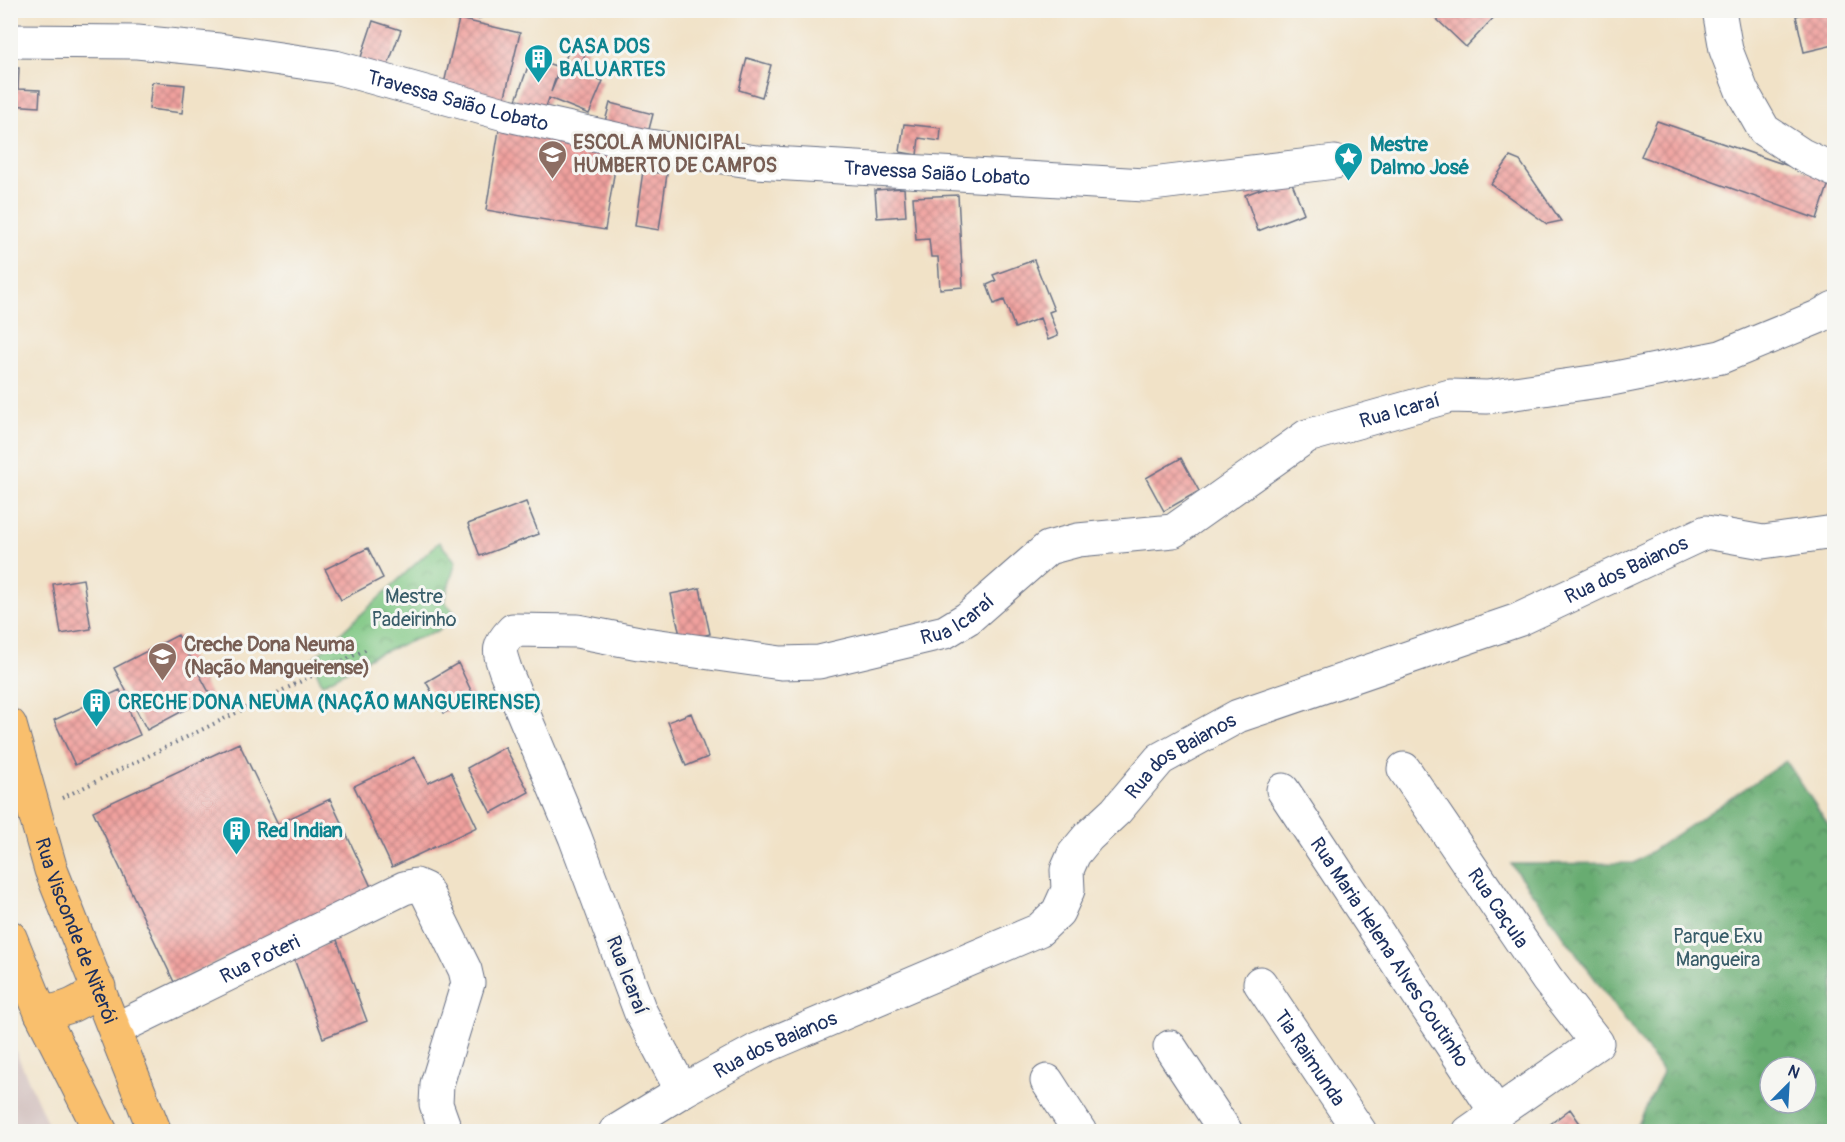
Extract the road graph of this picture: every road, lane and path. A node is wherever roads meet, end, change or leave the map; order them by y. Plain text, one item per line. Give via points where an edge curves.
1 (1719, 10) edge
2 (10, 41) edge
3 (1335, 162) dead end
4 (1834, 170) edge
5 (1834, 308) edge
6 (1834, 532) edge
7 (369, 648) dead end
8 (10, 725) edge
9 (1404, 769) dead end
10 (1283, 790) dead end
11 (34, 812) junction
12 (10, 937) edge
13 (1260, 983) dead end
14 (99, 987) junction
15 (41, 1013) junction
16 (116, 1029) junction
17 (1170, 1047) dead end
18 (1047, 1081) dead end
19 (682, 1091) junction
20 (1496, 1112) junction
21 (101, 1131) edge
22 (154, 1131) edge
23 (446, 1131) edge
24 (615, 1131) edge
25 (1080, 1131) edge
26 (1226, 1131) edge
27 (1360, 1131) edge
28 (1469, 1131) edge

1 - 4 street via 1730,60 1764,130
2 - 3 street, Travessa Saião Lobato via 137,42 335,67 508,115 643,145 756,162 1144,185
5 - 19 street, Rua Icaraí via 1721,357 1487,397 1450,396 1307,436 1173,531 1078,540 1048,548 968,618 945,632 819,662 781,663 639,644 577,631 513,630 501,642 506,672 575,837 640,1011
6 - 19 street, Rua dos Baianos via 1763,542 1706,532 1518,620 1238,716 1160,759 1074,854 1067,870 1068,890 1058,912 1039,930 757,1050
7 - 11 path
8 - 11 main road, Rua Visconde de Niterói
9 - 20 street, Rua Caçula via 1547,979 1596,1043
10 - 20 street, Rua Maria Helena Alves Coutinho
11 - 14 main road, Rua Visconde de Niterói via 51,870
12 - 15 main road
13 - 27 street, Tia Raimunda
14 - 15 main road via 72,1007
14 - 16 main road, Rua Visconde de Niterói
15 - 21 main road
16 - 22 main road, Rua Visconde de Niterói
16 - 23 street, Rua Poteri via 416,885 426,889 468,982 437,1084 436,1104
17 - 26 street
18 - 25 street
19 - 24 street, Rua dos Baianos
20 - 28 street

